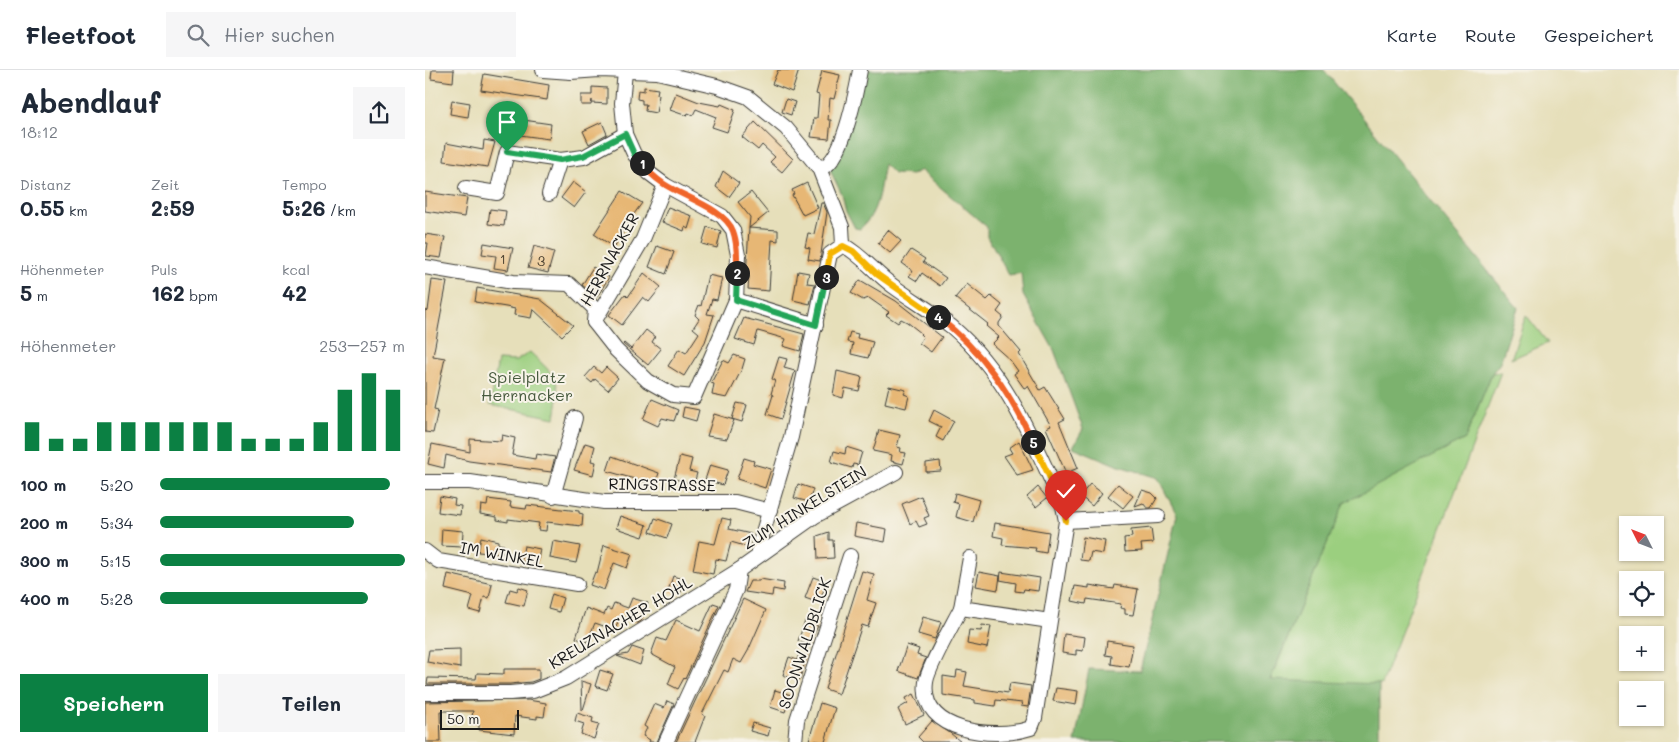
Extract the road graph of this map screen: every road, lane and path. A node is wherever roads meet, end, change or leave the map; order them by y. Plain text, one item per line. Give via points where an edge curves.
1 (543, 70) edge
2 (860, 70) edge
3 (625, 72) junction
4 (625, 134) junction
5 (560, 160) junction
6 (819, 168) junction
7 (665, 185) junction
8 (466, 188) dead end
9 (549, 194) dead end
10 (843, 246) junction
11 (425, 267) edge
12 (736, 300) junction
13 (594, 322) junction
14 (816, 325) junction
15 (575, 418) dead end
16 (895, 472) dead end
17 (425, 482) edge
18 (553, 496) junction
19 (771, 511) junction
20 (1158, 516) dead end
21 (1066, 521) junction
22 (425, 551) edge
23 (759, 555) junction
24 (850, 556) dead end
25 (970, 558) dead end
26 (739, 570) junction
27 (577, 584) dead end
28 (961, 608) junction
29 (1050, 622) junction
30 (425, 693) edge
31 (667, 742) edge
32 (795, 742) edge

1 - 3 street
2 - 6 street via 855,98 837,151 828,165
3 - 4 street, HERRNACKER via 622,103
3 - 6 street via 680,76 747,97 786,128
4 - 5 street via 583,156
4 - 7 street, HERRNACKER via 634,154 649,173
5 - 8 street via 507,152 497,193
5 - 9 street
6 - 10 street via 842,227
7 - 12 street, HERRNACKER via 721,216 733,230 738,254
7 - 13 street, HERRNACKER via 643,239
10 - 14 street via 830,254
10 - 21 street via 952,328 992,369 1016,406 1063,506
11 - 13 street, HERRNACKER via 513,282 569,284 595,309
12 - 13 street, HERRNACKER via 694,397 673,395 648,381 616,350
12 - 14 street
14 - 19 street
15 - 18 street
16 - 23 street, ZUM HINKELSTEIN via 815,516
17 - 18 street, RINGSTRASSE via 470,482
18 - 19 street, RINGSTRASSE via 604,502 735,502
19 - 23 street
20 - 21 street
21 - 29 street
22 - 27 street, IM WINKEL via 438,560
23 - 26 street, ZUM HINKELSTEIN
24 - 32 street, SOONWALDBLICK via 797,720
25 - 28 street
26 - 30 street, KREUZNACHER HOHL via 574,672 533,691
26 - 31 street, ZUM HINKELSTEIN via 736,590
28 - 29 street
28 - 29 street via 926,680 925,698 943,719 987,734 1031,728

